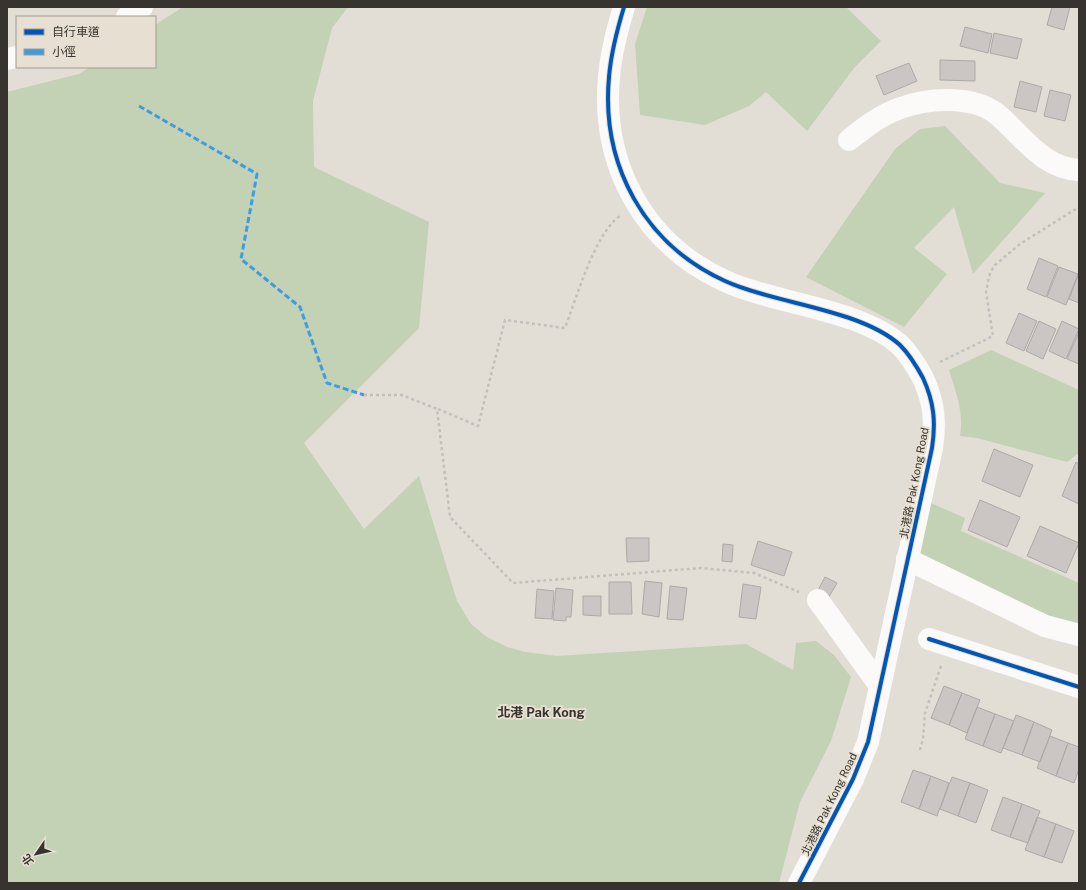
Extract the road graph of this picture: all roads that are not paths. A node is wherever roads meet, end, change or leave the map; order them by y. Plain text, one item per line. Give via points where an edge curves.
1 (142, 7) edge
2 (624, 7) edge
3 (128, 16) edge
4 (849, 140) dead end
5 (1079, 170) edge
6 (907, 560) junction
7 (818, 600) road end
8 (1079, 634) edge
9 (938, 642) road end
10 (880, 686) junction
11 (1079, 687) edge
12 (799, 883) edge

1 - 3 street
2 - 6 street, 北港路 Pak Kong Road via 613,51 608,97 616,154 636,205 658,232 706,271 752,291 850,319 875,329 899,345 920,373 934,407 935,431
4 - 5 street via 872,122 898,108 940,99 959,100 992,111 1045,159 1059,166
6 - 8 street via 1045,626
6 - 10 street, 北港路 Pak Kong Road
7 - 10 street
9 - 11 street
10 - 12 street, 北港路 Pak Kong Road via 864,755

